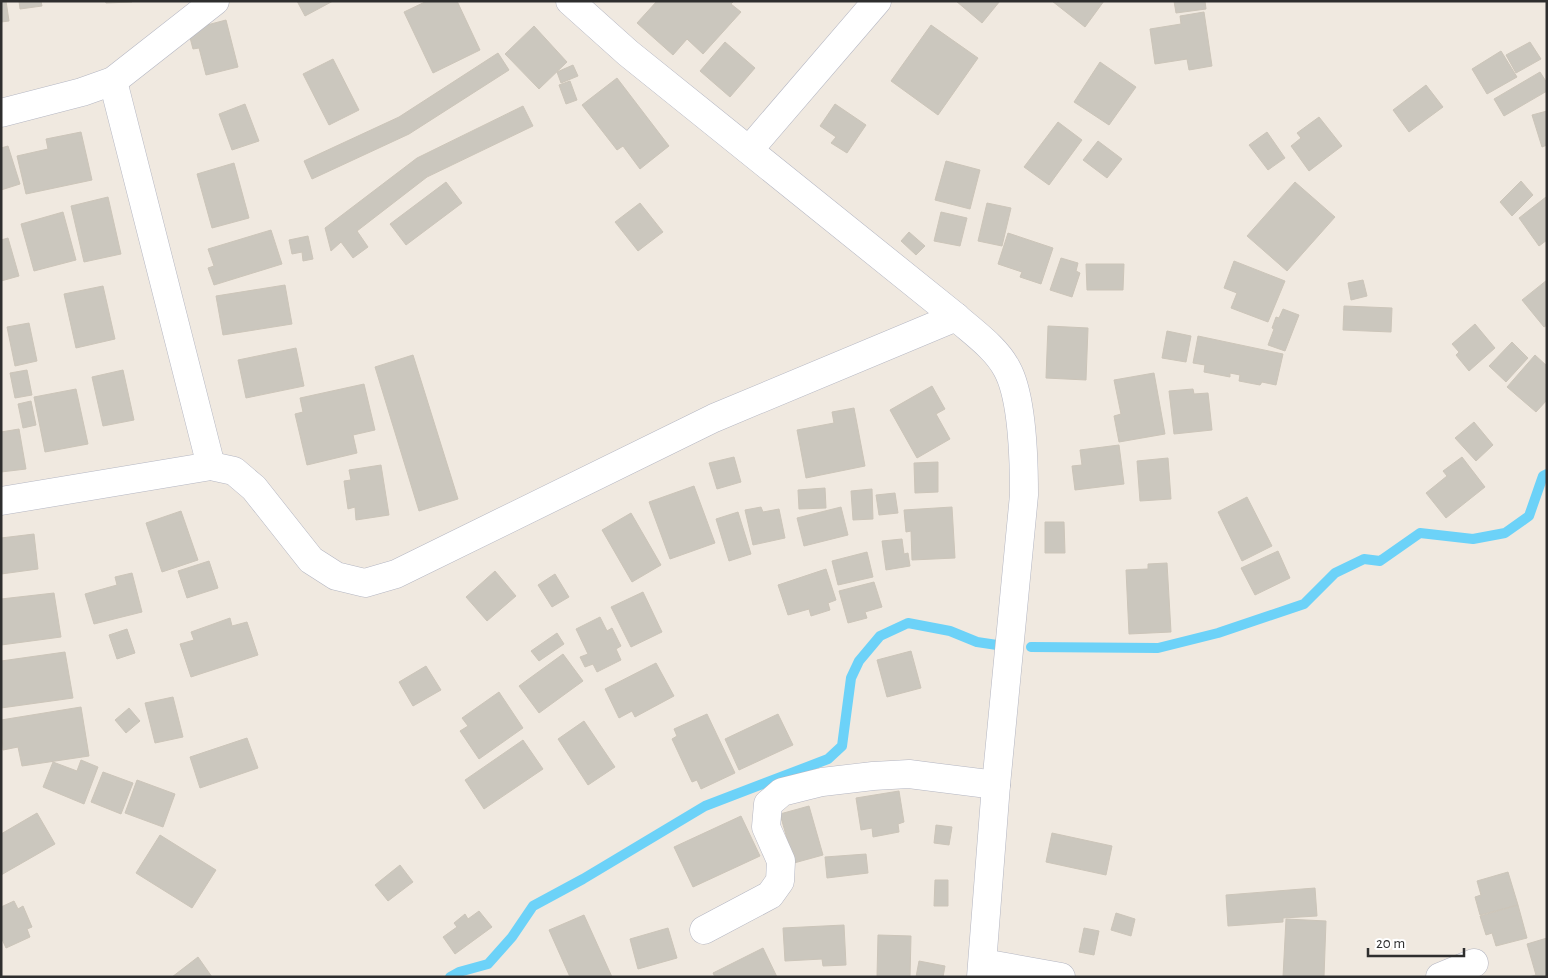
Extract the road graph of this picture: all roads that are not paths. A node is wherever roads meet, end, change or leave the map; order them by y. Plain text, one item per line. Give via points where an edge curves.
1 (216, 1) edge
2 (570, 1) edge
3 (877, 1) edge
4 (114, 81) junction
5 (1, 113) edge
6 (749, 150) junction
7 (956, 317) junction
8 (211, 466) junction
9 (1, 501) edge
10 (996, 785) junction
11 (704, 930) dead end
12 (1474, 962) dead end
13 (982, 970) edge
14 (1061, 977) edge
15 (1440, 977) edge

1 - 4 street
2 - 6 street via 628,53
3 - 6 street
4 - 5 street
4 - 8 street
6 - 7 street
7 - 8 street via 714,418 396,574 365,583 336,576 311,560 254,488 234,472
7 - 10 street via 990,346 1008,370 1016,397 1024,457 1024,495
8 - 9 street
10 - 11 street via 909,774 822,782 782,792 768,804 766,827 781,861 780,881 770,895
10 - 13 street
12 - 15 street
13 - 14 street

